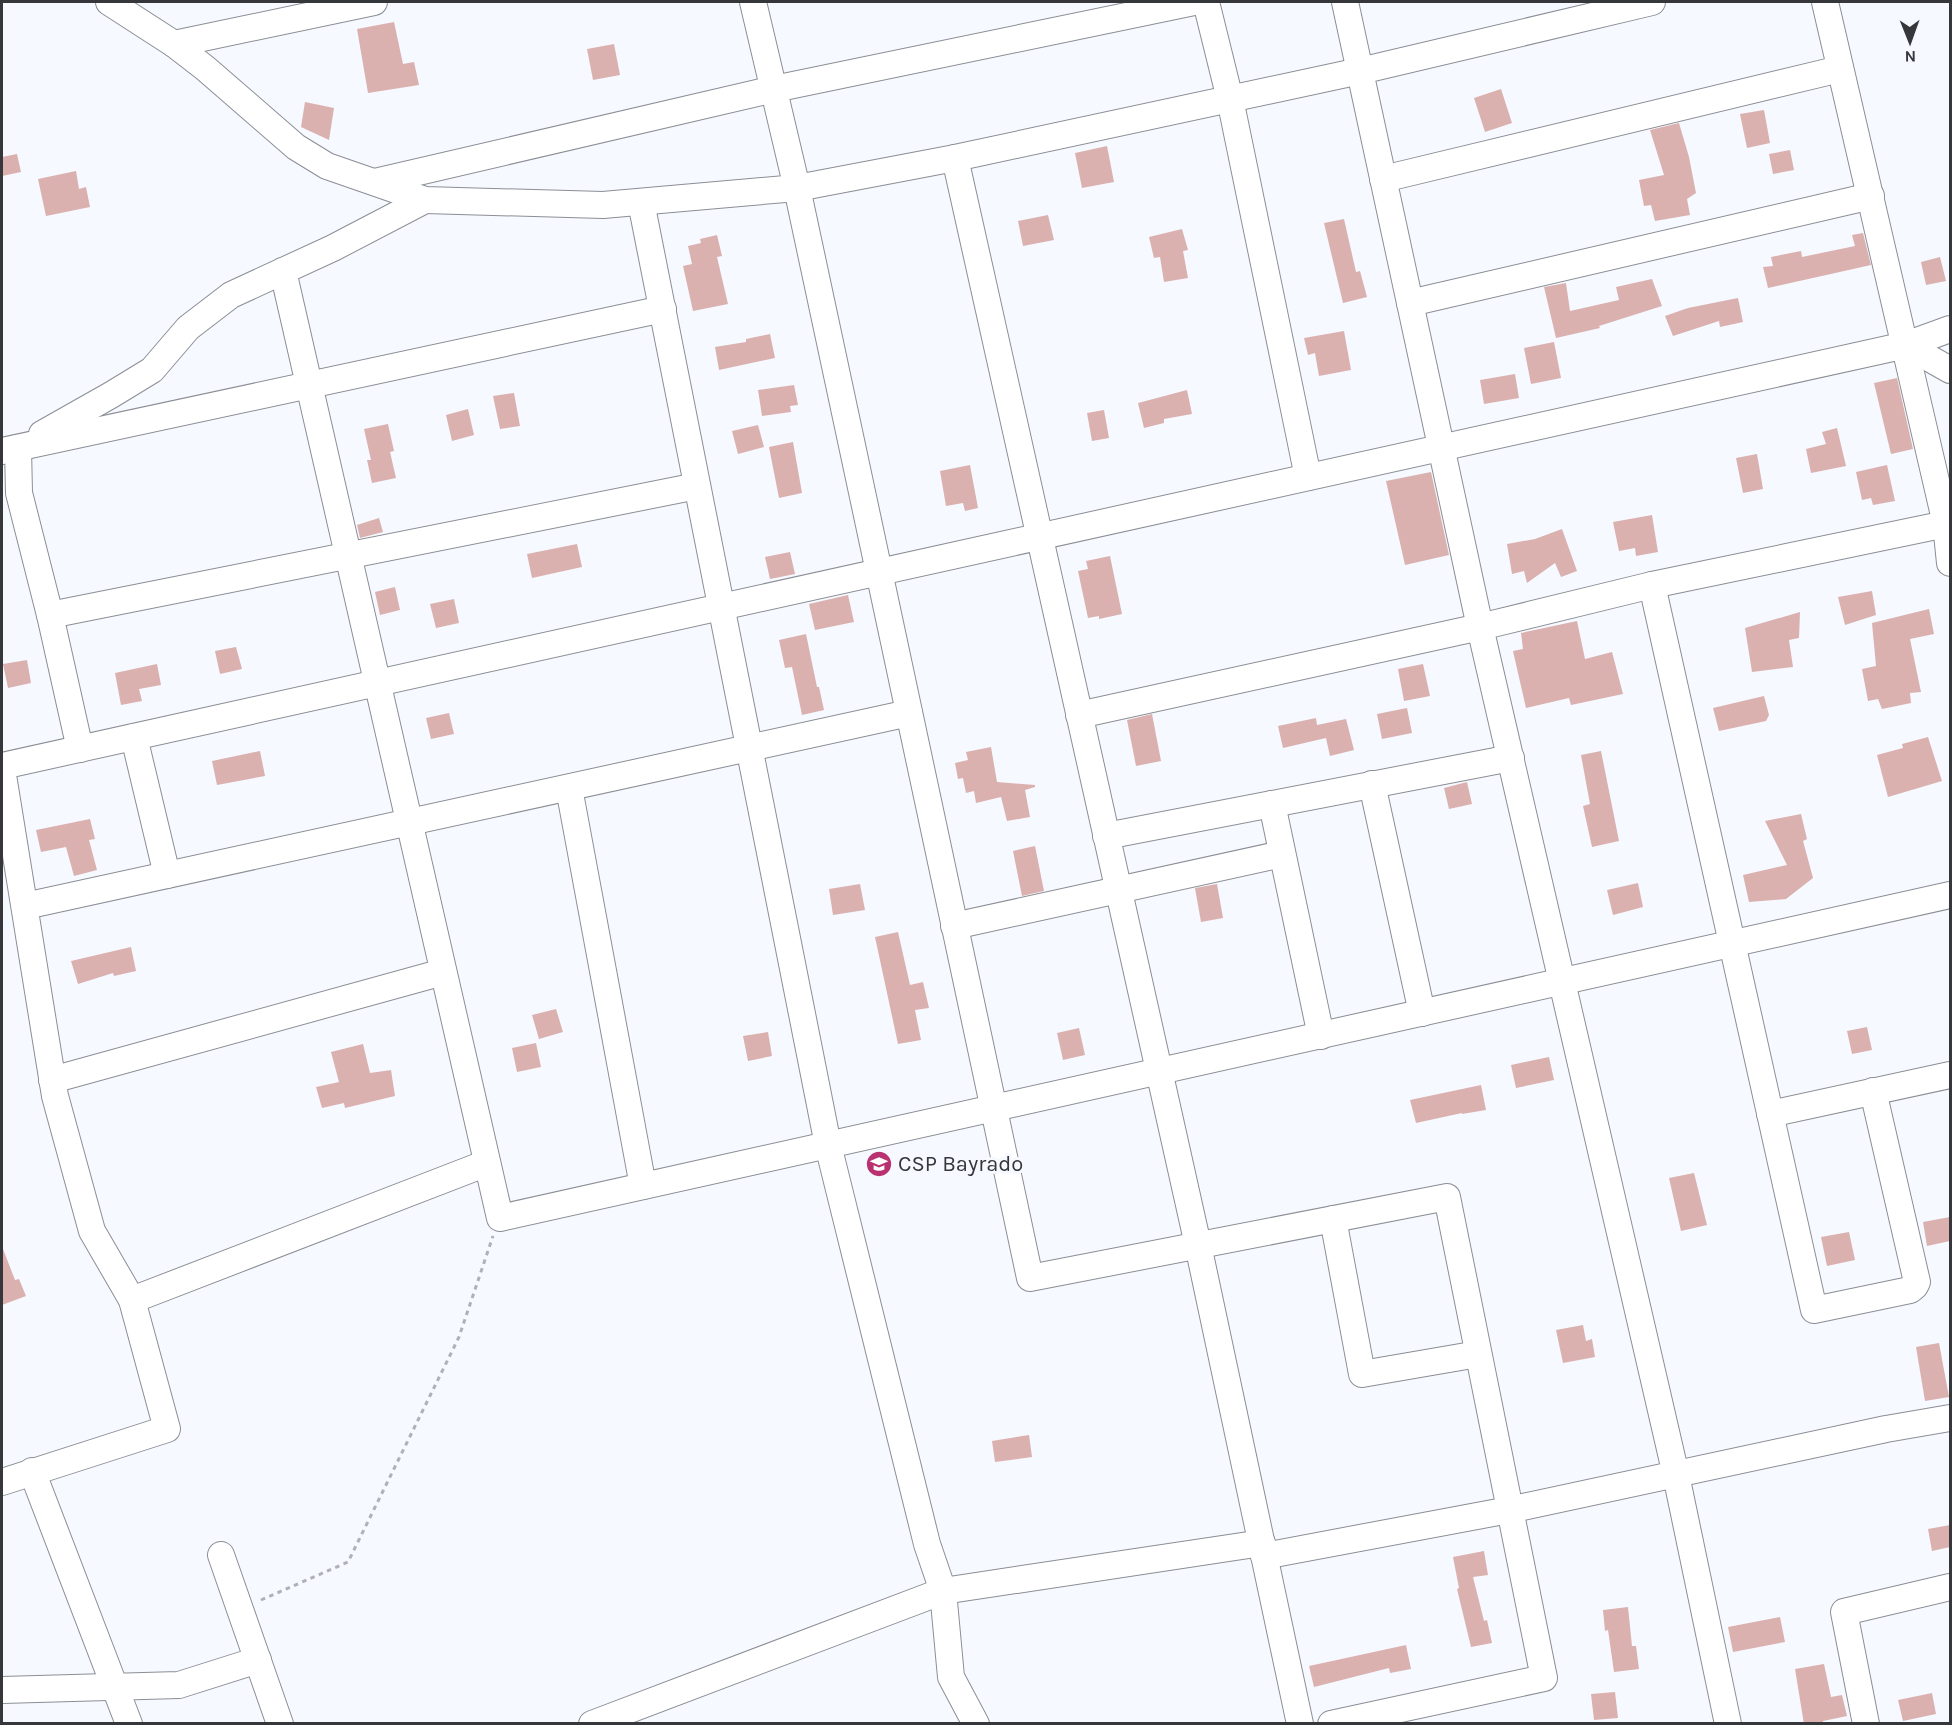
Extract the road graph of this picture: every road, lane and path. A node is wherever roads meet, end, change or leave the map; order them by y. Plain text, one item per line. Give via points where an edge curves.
1 (109, 2) edge
2 (374, 2) edge
3 (753, 2) edge
4 (1194, 2) edge
5 (1206, 2) edge
6 (1345, 2) edge
7 (1575, 2) edge
8 (1652, 2) edge
9 (1825, 2) edge
10 (1521, 31) junction
11 (174, 44) junction
12 (1840, 69) junction
13 (1360, 71) junction
14 (774, 89) junction
15 (1230, 99) junction
16 (955, 158) junction
17 (1383, 178) junction
18 (375, 182) junction
19 (797, 188) junction
20 (1871, 196) junction
21 (425, 200) junction
22 (641, 202) junction
23 (283, 271) junction
24 (1410, 303) junction
25 (663, 309) junction
26 (1950, 329) edge
27 (1906, 345) junction
28 (1950, 370) edge
29 (309, 385) junction
30 (1441, 448) junction
31 (10, 449) edge
32 (1308, 477) junction
33 (698, 486) junction
34 (1949, 522) edge
35 (1039, 537) junction
36 (348, 555) junction
37 (1950, 563) edge
38 (879, 572) junction
39 (1652, 585) junction
40 (723, 607) junction
41 (50, 615) junction
42 (1479, 627) junction
43 (377, 683) junction
44 (909, 713) junction
45 (1079, 715) junction
46 (134, 737) junction
47 (750, 748) junction
48 (80, 749) junction
49 (1511, 758) junction
50 (2, 768) edge
51 (1372, 784) junction
52 (569, 788) junction
53 (1272, 804) junction
54 (409, 822) junction
55 (1106, 836) junction
56 (1282, 854) junction
57 (167, 875) junction
58 (1118, 890) junction
59 (1950, 894) edge
60 (25, 906) junction
61 (954, 926) junction
62 (1732, 945) junction
63 (444, 972) junction
64 (1562, 982) junction
65 (1422, 1013) junction
66 (1322, 1036) junction
67 (1160, 1072) junction
68 (1950, 1075) edge
69 (52, 1080) junction
70 (1873, 1091) junction
71 (993, 1108) junction
72 (1770, 1114) junction
73 (828, 1145) junction
74 (487, 1163) junction
75 (643, 1186) junction
76 (500, 1218) junction
77 (1333, 1219) junction
78 (1198, 1245) junction
79 (132, 1300) junction
80 (1478, 1354) junction
81 (1950, 1418) edge
82 (32, 1471) junction
83 (1676, 1475) junction
84 (2, 1482) edge
85 (1509, 1510) junction
86 (1263, 1549) junction
87 (221, 1555) dead end
88 (1950, 1587) edge
89 (943, 1591) junction
90 (240, 1610) junction
91 (258, 1660) junction
92 (115, 1687) junction
93 (2, 1690) edge
94 (129, 1724) edge
95 (280, 1724) edge
96 (592, 1724) edge
97 (976, 1724) edge
98 (1300, 1724) edge
99 (1331, 1724) edge
100 (1728, 1724) edge
101 (1866, 1724) edge

1 - 11 street
2 - 11 street
3 - 14 street
4 - 14 street
5 - 15 street
6 - 13 street
7 - 10 street
8 - 10 street
9 - 12 street
10 - 13 street
11 - 18 street via 296,147 327,166
12 - 17 street
12 - 20 street
13 - 15 street
13 - 17 street
14 - 18 street
14 - 19 street
15 - 16 street
15 - 32 street
16 - 19 street
16 - 35 street
17 - 24 street
18 - 21 street
19 - 22 street
19 - 38 street
20 - 24 street
20 - 27 street
21 - 22 street via 603,205
21 - 23 street
22 - 25 street
23 - 29 street
23 - 31 street via 231,295 188,328 152,370
24 - 30 street
25 - 29 street
25 - 33 street
26 - 27 street
27 - 28 street
27 - 30 street
27 - 34 street
29 - 31 street
29 - 36 street
30 - 32 street
30 - 42 street
31 - 41 street
32 - 35 street
33 - 36 street
33 - 40 street
34 - 37 street
34 - 39 street
35 - 38 street
35 - 45 street
36 - 41 street
36 - 43 street
38 - 40 street
38 - 44 street
39 - 42 street
39 - 62 street
40 - 43 street
40 - 47 street
41 - 48 street
42 - 45 street
42 - 49 street
43 - 46 street
43 - 54 street
44 - 47 street
44 - 61 street
45 - 55 street
46 - 48 street
46 - 57 street
47 - 52 street
47 - 73 street
48 - 50 street
49 - 51 street
49 - 64 street
50 - 60 street
51 - 53 street
51 - 65 street
52 - 54 street
52 - 75 street
53 - 55 street
53 - 56 street
54 - 57 street
54 - 63 street
55 - 58 street
56 - 58 street
56 - 66 street
57 - 60 street
58 - 61 street
58 - 67 street
59 - 62 street
60 - 69 street
61 - 71 street
62 - 64 street
62 - 72 street
63 - 69 street
63 - 74 street
64 - 65 street
64 - 83 street
65 - 66 street
66 - 67 street
67 - 71 street
67 - 78 street
68 - 70 street
69 - 79 street via 92,1231
70 - 72 street
70 - 72 street via 1917,1282 1910,1290 1814,1310
71 - 73 street
71 - 78 street via 1030,1278
73 - 75 street
73 - 89 street via 927,1544
74 - 76 street
74 - 79 street
75 - 76 street
76 - 90 path via 459,1337 348,1562
77 - 78 street
77 - 80 street via 1362,1374
77 - 80 street via 1447,1197
78 - 86 street
79 - 82 street via 167,1429
80 - 85 street
81 - 83 street
82 - 84 street
82 - 92 street
83 - 85 street
83 - 100 street
85 - 86 street
85 - 99 street via 1544,1678
86 - 89 street
86 - 98 street
87 - 90 street
88 - 101 street via 1844,1612
89 - 96 street
89 - 97 street via 951,1677
90 - 91 street
91 - 92 street via 179,1685
91 - 95 street
92 - 93 street
92 - 94 street

